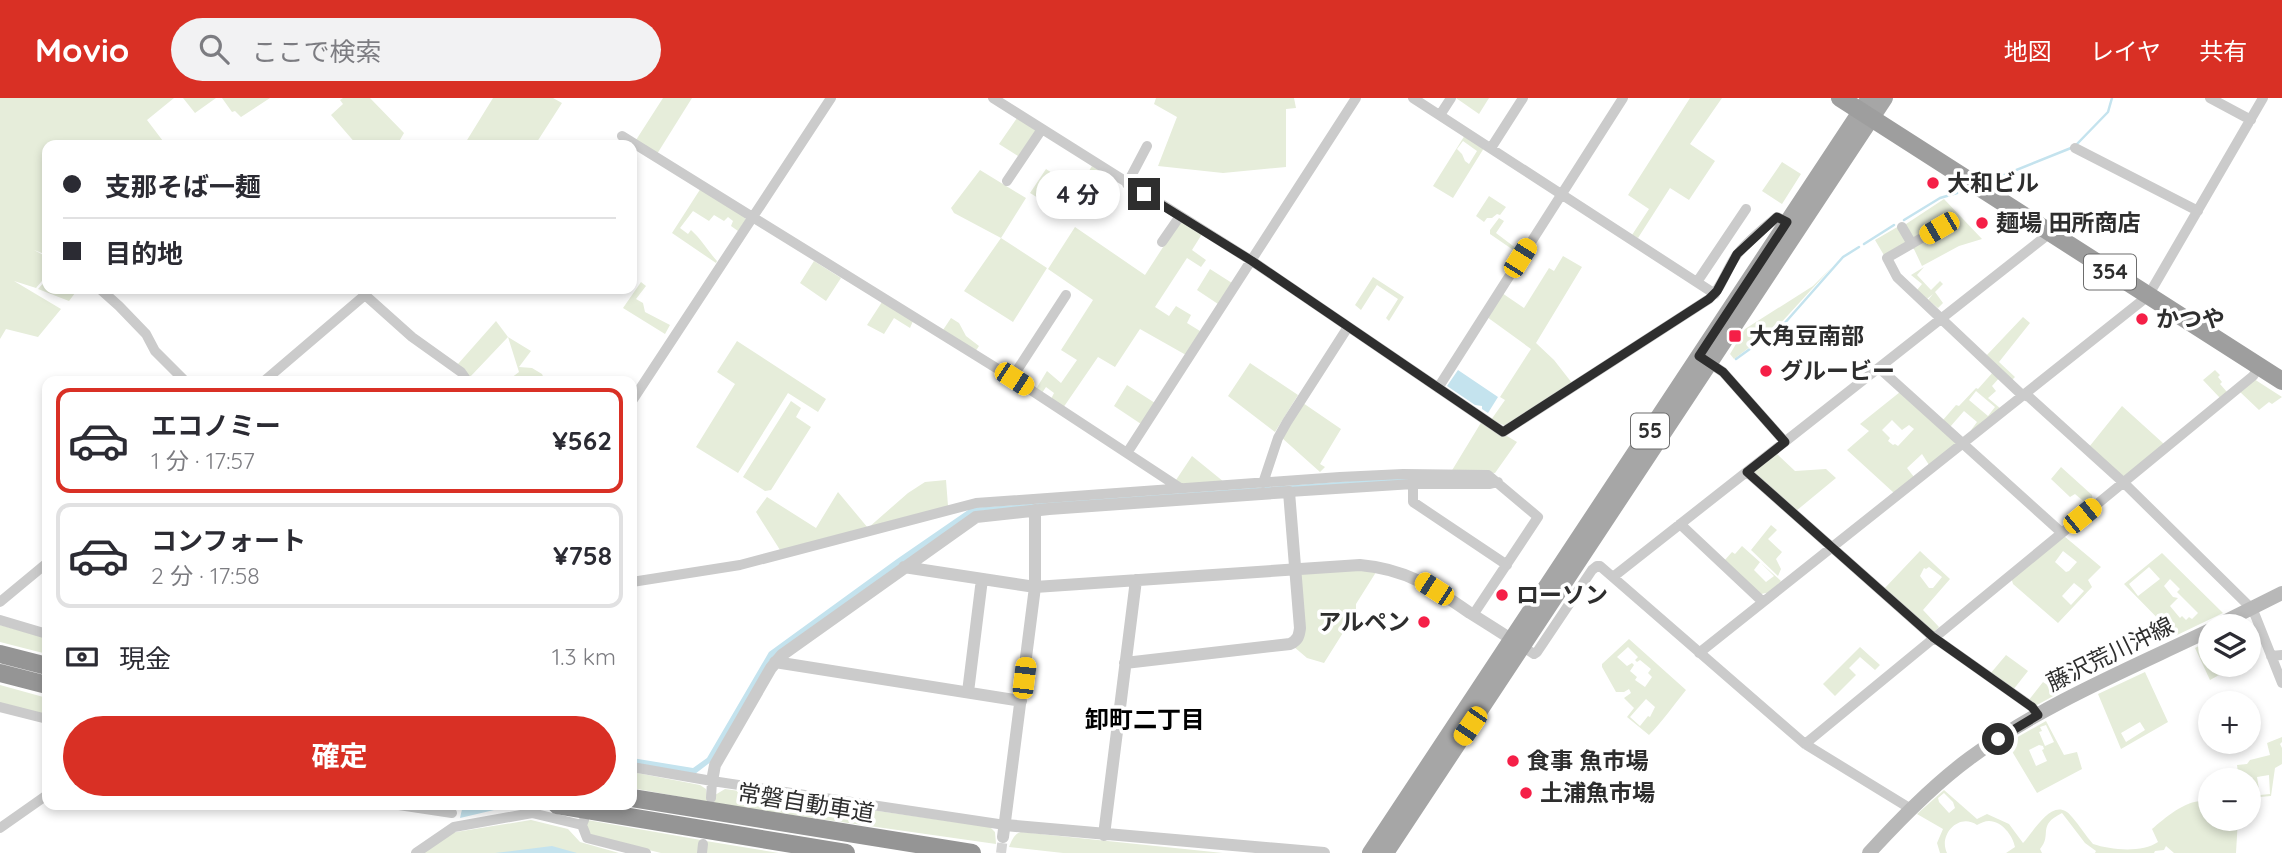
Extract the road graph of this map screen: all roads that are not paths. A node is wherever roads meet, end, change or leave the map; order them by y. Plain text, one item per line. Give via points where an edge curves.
1 (831, 98) edge
2 (993, 98) edge
3 (1356, 98) edge
4 (1413, 98) edge
5 (1451, 98) edge
6 (1523, 98) edge
7 (1623, 98) edge
8 (1840, 98) edge
9 (1885, 98) edge
10 (2210, 98) edge
11 (2263, 98) edge
12 (1867, 109) edge
13 (1440, 115) junction
14 (2251, 120) junction
15 (1042, 129) junction
16 (622, 136) dead end
17 (627, 140) edge
18 (1147, 146) dead end
19 (637, 147) edge
20 (1491, 148) junction
21 (2075, 148) dead end
22 (1007, 181) dead end
23 (1127, 184) junction
24 (1561, 194) junction
25 (1746, 209) dead end
26 (2198, 211) junction
27 (1180, 216) junction
28 (752, 217) junction
29 (1793, 225) junction
30 (1902, 227) dead end
31 (1939, 228) dead end
32 (2050, 233) junction
33 (1162, 242) dead end
34 (1912, 244) junction
35 (1252, 261) junction
36 (1697, 282) junction
37 (106, 294) edge
38 (1715, 294) junction
39 (1066, 295) dead end
40 (2148, 296) junction
41 (1942, 318) junction
42 (1348, 327) junction
43 (1705, 360) junction
44 (2259, 367) junction
45 (1879, 368) junction
46 (180, 376) edge
47 (270, 376) edge
48 (464, 376) edge
49 (1012, 378) junction
50 (2282, 381) edge
51 (1438, 387) junction
52 (637, 393) edge
53 (2025, 395) junction
54 (1785, 442) junction
55 (1963, 443) junction
56 (1127, 453) junction
57 (1747, 472) junction
58 (1497, 482) junction
59 (1263, 483) junction
60 (2124, 483) junction
61 (1413, 484) junction
62 (1180, 488) junction
63 (1289, 492) junction
64 (1035, 510) junction
65 (1680, 524) junction
66 (2062, 533) junction
67 (1831, 547) junction
68 (1507, 565) junction
69 (42, 567) edge
70 (904, 567) junction
71 (1296, 569) junction
72 (1613, 577) junction
73 (982, 579) junction
74 (1136, 580) junction
75 (637, 581) edge
76 (1035, 587) junction
77 (2282, 593) edge
78 (1763, 601) junction
79 (0, 602) edge
80 (2252, 609) junction
81 (2242, 614) edge
82 (1474, 615) junction
83 (0, 620) edge
84 (42, 633) edge
85 (2198, 635) edge
86 (1933, 637) junction
87 (1517, 643) junction
88 (1699, 653) junction
89 (0, 654) edge
90 (2277, 656) edge
91 (775, 662) junction
92 (1125, 663) junction
93 (42, 665) edge
94 (0, 673) edge
95 (2282, 683) edge
96 (42, 684) edge
97 (968, 692) junction
98 (1021, 701) junction
99 (0, 707) edge
100 (2038, 715) junction
101 (42, 718) edge
102 (1450, 743) junction
103 (1805, 744) junction
104 (637, 768) edge
105 (712, 781) junction
106 (42, 799) edge
107 (637, 799) edge
108 (711, 799) dead end
109 (1911, 809) junction
110 (453, 810) edge
111 (567, 810) edge
112 (583, 818) junction
113 (454, 827) junction
114 (0, 828) edge
115 (1004, 831) junction
116 (1104, 835) junction
117 (416, 853) edge
118 (646, 853) edge
119 (846, 853) edge
120 (972, 853) edge
121 (1324, 853) edge
122 (1370, 853) edge
123 (1385, 853) edge
124 (1869, 853) edge

1 - 28 street
2 - 15 street
3 - 35 street
4 - 13 street
5 - 13 street
6 - 20 street
7 - 24 street
8 - 12 highway, 354
9 - 12 main road, 55
10 - 14 street
11 - 14 street
12 - 29 main road, 55
12 - 32 highway, 354
13 - 20 street
14 - 26 street
15 - 22 street
15 - 23 street
16 - 17 street
18 - 23 street
19 - 28 street
20 - 24 street
21 - 26 street
23 - 27 street
24 - 36 street
24 - 51 street
25 - 36 street
26 - 40 street
27 - 33 street
27 - 35 street
28 - 49 street
28 - 52 street
29 - 38 street via 1777,217 1757,234 1737,254
29 - 43 main road, 55
30 - 34 street
31 - 34 street
32 - 40 highway, 354
32 - 41 street
34 - 41 street via 1887,258 1897,277
35 - 42 street
35 - 56 street
36 - 38 street
37 - 46 street
38 - 51 street via 1503,432
39 - 49 street
40 - 44 highway, 354
40 - 53 street
41 - 45 street
41 - 53 street
42 - 51 street
42 - 59 street via 1292,412
43 - 54 street via 1723,372
43 - 87 main road, 55
44 - 50 highway, 354
44 - 60 street
45 - 54 street
45 - 55 street
47 - 48 street via 365,295
49 - 56 street
53 - 55 street
53 - 60 street
54 - 57 street
55 - 66 street
55 - 67 street
56 - 62 street
57 - 65 street
57 - 67 street
58 - 59 street via 1488,475 1403,474
58 - 61 street
58 - 68 street via 1538,517
59 - 62 street
60 - 66 street
60 - 80 street
61 - 63 street
61 - 68 street via 1413,502
62 - 75 street via 976,503 740,565
63 - 64 street
63 - 71 street
64 - 70 street via 976,517
64 - 76 street
65 - 72 street
65 - 78 street
66 - 86 street
67 - 78 street
67 - 86 street
68 - 82 street
69 - 79 street
70 - 73 street
70 - 91 street
71 - 74 street
71 - 82 street via 1360,565 1401,572
71 - 92 street via 1300,628 1295,642
72 - 87 street via 1597,566 1537,652
72 - 88 street
73 - 76 street
73 - 97 street
74 - 76 street
74 - 92 street
76 - 98 street
77 - 80 main road
78 - 88 street
80 - 81 main road
80 - 90 street
82 - 87 street
83 - 84 street
85 - 100 main road, 藤沢荒川沖線
86 - 100 street
86 - 103 street
87 - 102 main road, 55
88 - 103 street
89 - 93 highway
90 - 95 street
91 - 97 street
91 - 105 street via 715,765
92 - 116 street
94 - 96 highway
97 - 98 street
98 - 115 street
99 - 101 street
100 - 109 main road, 藤沢荒川沖線 via 1968,759
102 - 122 main road, 55
102 - 123 main road, 55
103 - 109 street
104 - 105 street
105 - 108 street
105 - 115 street
106 - 114 street
107 - 120 highway, 常磐自動車道
109 - 124 main road, 藤沢荒川沖線
110 - 113 street
111 - 112 highway, 常磐自動車道
112 - 113 street via 533,813
112 - 118 street via 586,838
112 - 119 highway, 常磐自動車道
113 - 117 street
115 - 116 street
116 - 121 street

